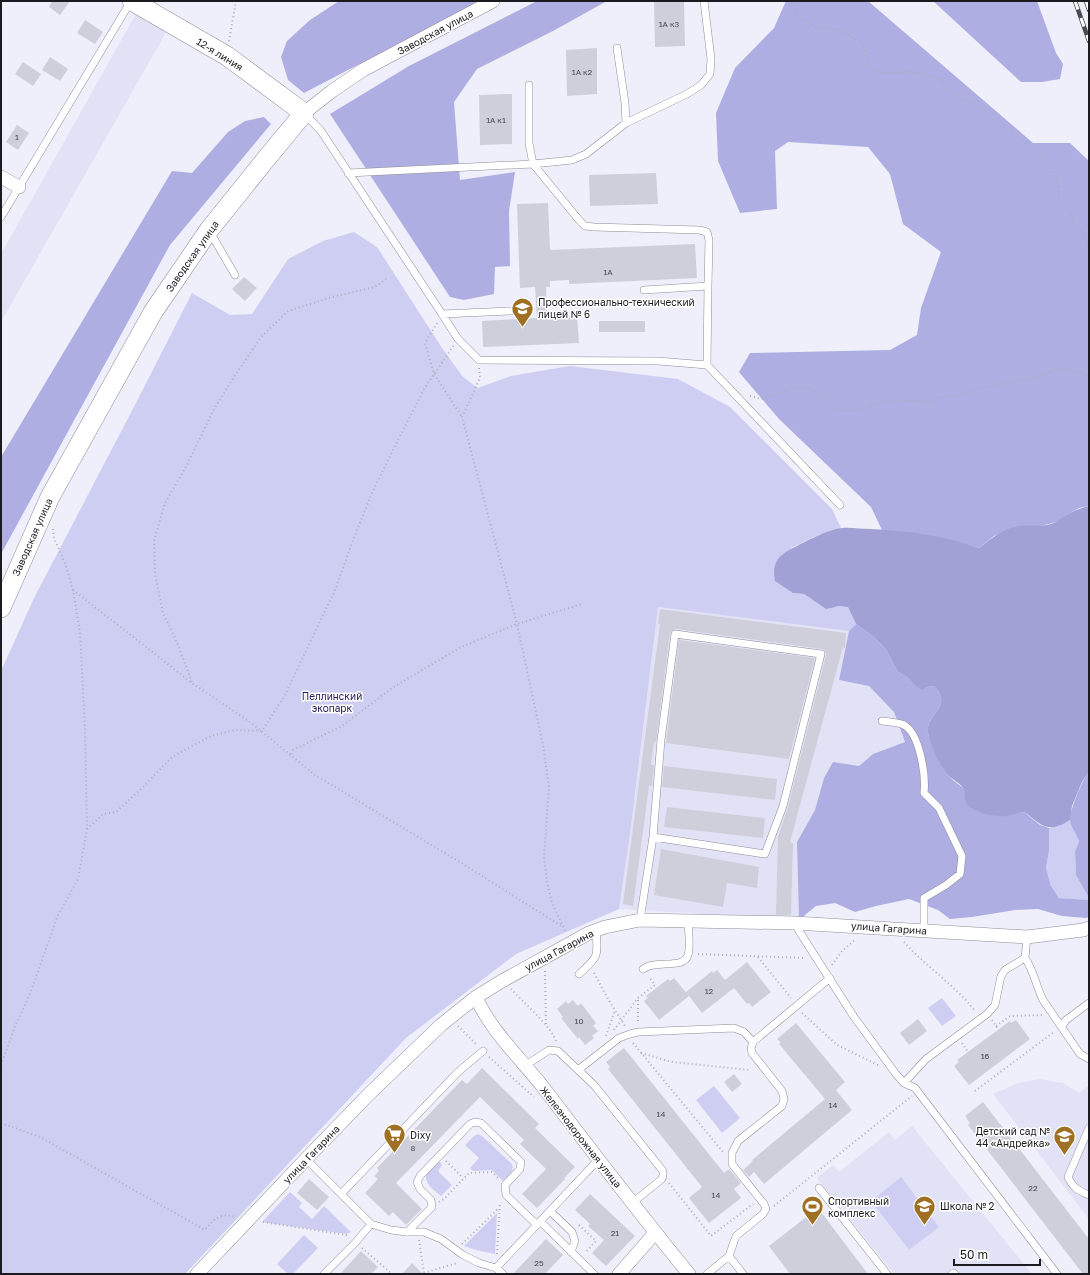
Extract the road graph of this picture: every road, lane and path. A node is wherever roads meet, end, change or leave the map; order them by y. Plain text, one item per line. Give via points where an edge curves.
1 (236, 1) edge
2 (493, 1) edge
3 (704, 1) edge
4 (793, 1) edge
5 (135, 2) edge
6 (617, 48) dead end
7 (227, 56) junction
8 (529, 85) dead end
9 (304, 113) junction
10 (626, 123) junction
11 (533, 164) junction
12 (348, 173) junction
13 (1, 177) edge
14 (19, 187) junction
15 (1, 217) edge
16 (209, 230) junction
17 (1089, 250) edge
18 (235, 275) dead end
19 (386, 279) dead end
20 (708, 286) junction
21 (644, 290) dead end
22 (521, 302) dead end
23 (442, 314) junction
24 (458, 340) junction
25 (479, 360) junction
26 (707, 365) junction
27 (434, 374) junction
28 (1089, 375) edge
29 (744, 393) dead end
30 (462, 417) junction
31 (840, 504) dead end
32 (52, 523) dead end
33 (73, 590) junction
34 (582, 604) dead end
35 (1, 608) edge
36 (517, 624) junction
37 (192, 683) junction
38 (882, 721) dead end
39 (262, 731) junction
40 (290, 754) junction
41 (87, 829) junction
42 (654, 837) junction
43 (640, 920) junction
44 (688, 920) junction
45 (795, 923) junction
46 (563, 927) junction
47 (868, 927) junction
48 (893, 929) junction
49 (596, 930) junction
50 (924, 931) junction
51 (1087, 931) edge
52 (1027, 937) junction
53 (572, 942) junction
54 (688, 954) junction
55 (758, 957) junction
56 (1025, 958) junction
57 (817, 959) junction
58 (590, 965) junction
59 (545, 966) dead end
60 (643, 970) joint
61 (578, 974) dead end
62 (828, 975) junction
63 (502, 981) junction
64 (476, 997) junction
65 (638, 998) junction
66 (1089, 1003) edge
67 (796, 1006) junction
68 (615, 1010) junction
69 (1053, 1015) junction
70 (981, 1019) junction
71 (622, 1021) junction
72 (457, 1025) dead end
73 (546, 1026) junction
74 (996, 1026) dead end
75 (1062, 1026) junction
76 (638, 1032) junction
77 (628, 1035) junction
78 (753, 1042) junction
79 (604, 1046) junction
80 (482, 1050) junction
81 (558, 1051) junction
82 (640, 1052) junction
83 (1089, 1059) edge
84 (1, 1065) edge
85 (526, 1066) junction
86 (578, 1070) junction
87 (750, 1070) dead end
88 (896, 1074) junction
89 (904, 1083) junction
90 (976, 1091) dead end
91 (917, 1092) junction
92 (538, 1102) dead end
93 (1, 1123) edge
94 (5, 1125) junction
95 (1089, 1128) edge
96 (1, 1129) edge
97 (440, 1155) junction
98 (306, 1159) junction
99 (598, 1159) junction
100 (732, 1164) junction
101 (663, 1176) junction
102 (463, 1178) junction
103 (505, 1185) junction
104 (819, 1188) dead end
105 (341, 1194) junction
106 (506, 1194) junction
107 (1089, 1195) edge
108 (760, 1199) junction
109 (632, 1204) junction
110 (432, 1207) junction
111 (500, 1207) junction
112 (766, 1209) junction
113 (550, 1211) junction
114 (248, 1220) junction
115 (539, 1223) junction
116 (371, 1224) junction
117 (407, 1232) junction
118 (418, 1232) junction
119 (656, 1233) junction
120 (355, 1242) junction
121 (456, 1250) junction
122 (571, 1252) junction
123 (729, 1256) junction
124 (470, 1259) junction
125 (496, 1268) junction
126 (424, 1273) edge
127 (197, 1274) edge
128 (324, 1274) edge
129 (392, 1274) edge
130 (503, 1274) edge
131 (594, 1274) edge
132 (619, 1274) edge
133 (689, 1274) edge
134 (707, 1274) edge
135 (743, 1274) edge
136 (886, 1274) edge
137 (1057, 1274) edge

1 - 7 path
2 - 9 street, Заводская улица via 363,70
3 - 10 lane via 711,59 710,74 701,85 687,94
4 - 17 path via 796,13 803,21 817,29 828,28 858,40 864,47 868,69 887,73 909,72 942,81 961,99 988,113 999,126 1009,129 1023,140 1052,168 1059,199 1085,236
5 - 7 street, 12-я линия
5 - 14 lane
6 - 10 lane
7 - 9 street, 12-я линия
8 - 11 lane via 529,143
9 - 12 lane via 321,131
9 - 16 street, Заводская улица
10 - 11 lane via 586,154 572,160
11 - 12 lane
11 - 20 lane via 585,226 707,232
12 - 23 lane
13 - 14 street
14 - 15 lane
16 - 18 lane
16 - 35 street, Заводская улица via 153,312 50,497
19 - 37 path via 375,288 332,297 288,311 262,337 214,409 187,466 165,503 154,541 155,574 163,613
20 - 21 lane
20 - 26 lane
22 - 23 lane via 518,309 512,310
23 - 24 lane
23 - 27 path via 425,343
24 - 25 lane
24 - 27 path
25 - 26 lane via 658,361
25 - 30 path via 480,378
26 - 31 lane
27 - 30 path
27 - 39 path via 372,493 335,590 288,689
28 - 29 path via 1065,369 1050,371 1036,378 939,397 930,402 886,401 855,410 836,410 826,398 806,386 761,399
30 - 36 path
32 - 33 path via 54,538
33 - 37 path
33 - 41 path via 80,632 84,691
34 - 36 path
36 - 40 path via 461,647 392,688 342,726 293,750
36 - 46 path via 543,745 549,787 544,857 547,882 552,903
37 - 39 path
38 - 50 lane via 904,725 913,734 922,760 924,792 939,808 962,856 960,874 946,886 924,898
39 - 40 path
39 - 41 path via 235,730 211,736 172,757 116,812 103,814
40 - 46 path via 316,775
41 - 84 path via 78,879 58,915
42 - 42 lane via 661,740 675,634 821,654 783,806 765,854
42 - 43 lane
43 - 44 street, улица Гагарина
43 - 49 street, улица Гагарина
44 - 45 street, улица Гагарина
44 - 54 lane
45 - 47 street, улица Гагарина
45 - 57 lane
46 - 53 path
47 - 48 street, улица Гагарина
47 - 62 path via 842,951
48 - 50 street, улица Гагарина
48 - 70 path via 916,955 965,998
49 - 53 street, улица Гагарина
49 - 58 lane via 598,949
50 - 52 street, улица Гагарина
51 - 52 street, улица Гагарина
52 - 56 lane
53 - 63 street, улица Гагарина
54 - 55 path
54 - 60 lane via 686,960 681,963 653,964
55 - 57 path
55 - 67 path
56 - 69 lane via 1031,967 1038,991
56 - 70 lane via 1005,970 1001,976 995,1004
57 - 62 lane
58 - 61 lane
58 - 68 path
59 - 73 path
60 - 65 path via 655,985
62 - 67 lane
62 - 88 lane via 854,1017
63 - 64 street, улица Гагарина
63 - 73 path
64 - 85 street, Железнодорожная улица via 494,1027
64 - 98 street, улица Гагарина via 441,1025 399,1070 369,1094
65 - 71 path
65 - 76 path
66 - 75 lane
67 - 78 lane
67 - 88 path via 837,1046
68 - 71 path
68 - 79 path
69 - 74 path via 1010,1016
69 - 75 lane
70 - 89 lane via 926,1060
71 - 77 path
71 - 79 path
72 - 80 path
73 - 81 path via 556,1039
75 - 83 lane via 1080,1054
75 - 90 path
76 - 77 lane
76 - 78 lane via 734,1028 744,1032
77 - 79 lane
77 - 82 path
78 - 100 lane via 750,1048 752,1053 782,1091 784,1099 782,1106 738,1141 732,1153
79 - 86 lane
80 - 92 path
80 - 105 lane
81 - 85 lane via 549,1050
81 - 86 lane
82 - 87 path via 672,1062
82 - 100 path
85 - 99 street, Железнодорожная улица
86 - 101 lane via 594,1085 663,1171
88 - 89 lane
89 - 91 lane via 915,1088
91 - 112 path via 774,1206
91 - 137 lane
93 - 94 path
94 - 96 path
94 - 114 path via 40,1137 205,1230 212,1221 221,1216
95 - 107 lane via 1068,1177 1079,1192
97 - 102 path
97 - 103 lane via 470,1124 481,1123 521,1162 520,1169
97 - 110 lane via 417,1182 431,1200
98 - 105 lane
98 - 114 street, улица Гагарина
99 - 109 street, Железнодорожная улица
99 - 113 lane
100 - 108 lane
101 - 108 path via 712,1236
101 - 109 lane
102 - 103 path via 469,1173 492,1172
102 - 110 path
103 - 106 lane
104 - 136 lane
105 - 116 lane
106 - 111 path via 500,1198
106 - 115 lane
108 - 112 lane
109 - 119 street, Железнодорожная улица
110 - 117 lane
111 - 121 path
111 - 125 path
112 - 123 lane via 736,1236
113 - 115 lane
113 - 122 lane via 572,1232 575,1241
114 - 120 path via 346,1235
114 - 127 street, улица Гагарина
115 - 122 lane
115 - 125 lane
116 - 117 lane
116 - 120 lane
117 - 118 lane
118 - 121 lane via 441,1239
118 - 126 path
119 - 132 street
119 - 133 street, Железнодорожная улица
120 - 128 lane
120 - 129 path
121 - 124 lane
122 - 131 lane
123 - 134 lane
123 - 135 lane
124 - 125 lane
124 - 126 path
125 - 130 lane

